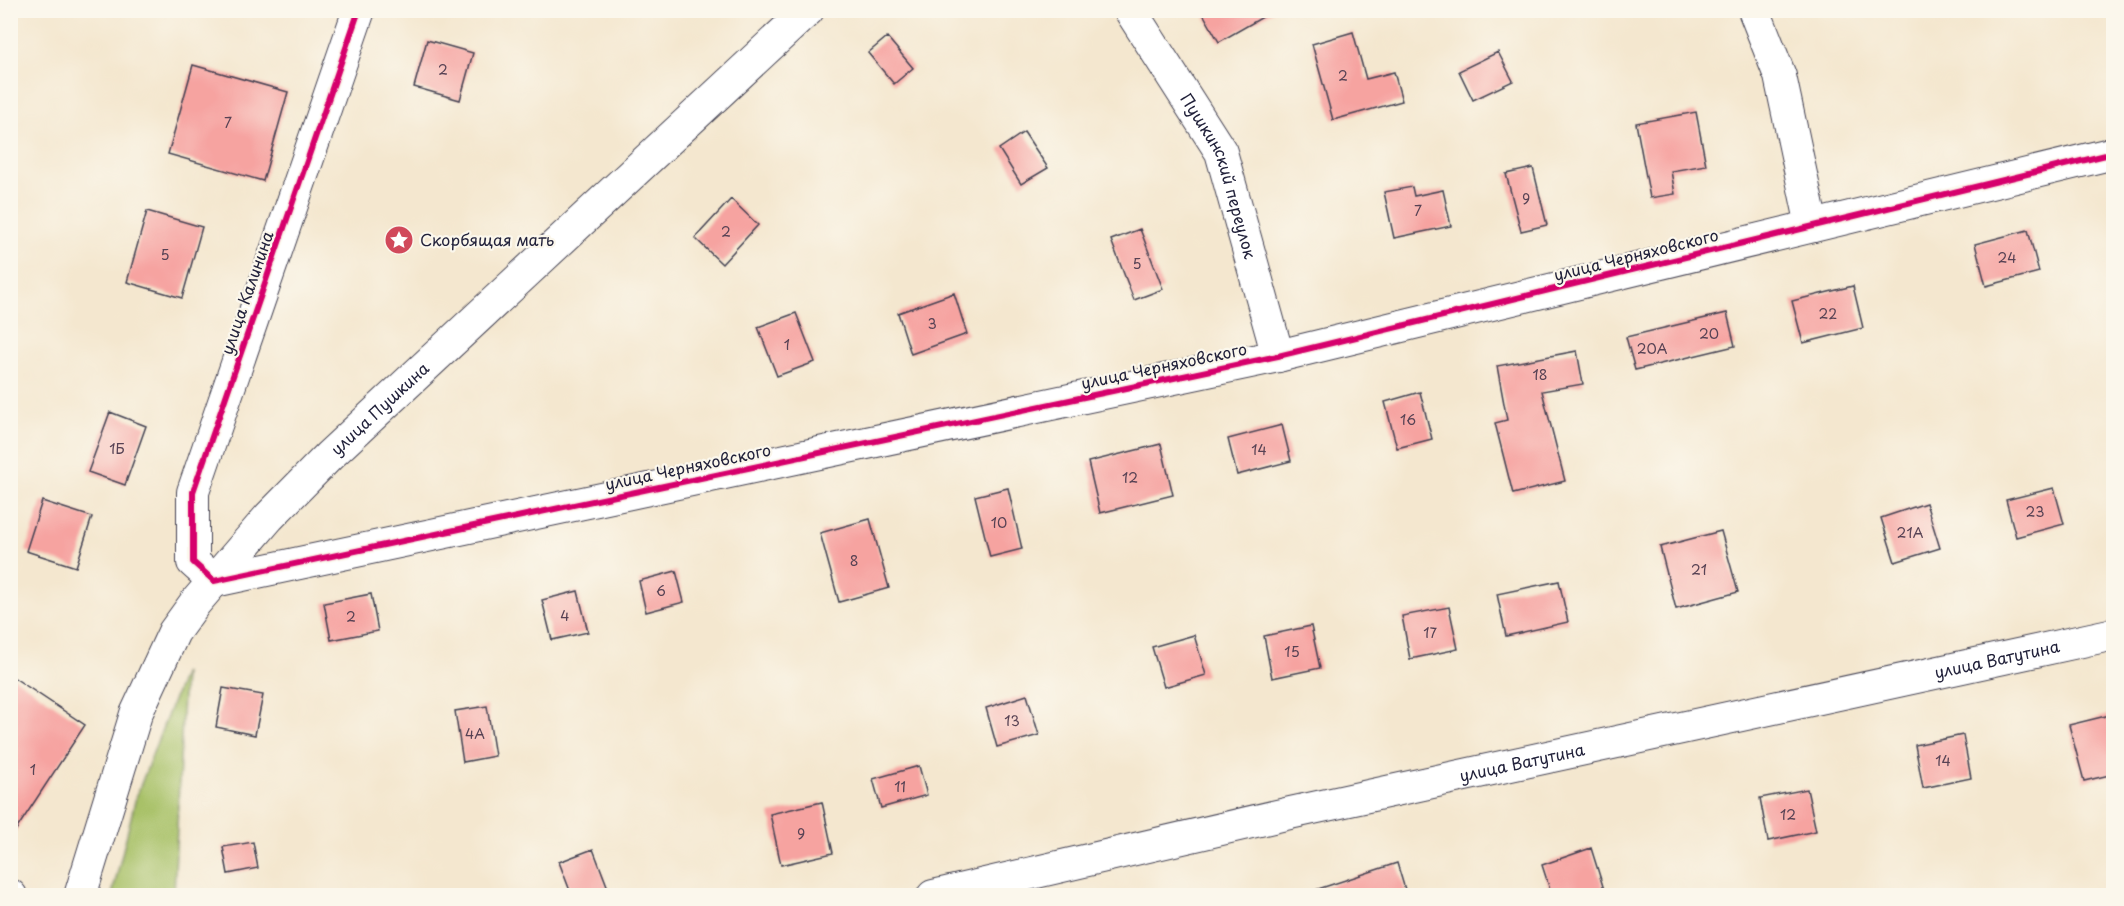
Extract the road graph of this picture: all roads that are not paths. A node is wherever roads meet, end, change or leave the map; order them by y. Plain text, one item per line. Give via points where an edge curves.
1 (359, 10) edge
2 (807, 10) edge
3 (1130, 10) edge
4 (1754, 10) edge
5 (2114, 153) edge
6 (1812, 226) junction
7 (1278, 356) junction
8 (214, 581) junction
9 (2114, 634) edge
10 (80, 896) edge
11 (933, 896) edge

1 - 8 street, улица Калинина via 193,492 193,562
2 - 8 street, улица Пушкина via 329,456
3 - 7 street, Пушкинский переулок via 1221,152
4 - 6 street via 1780,76
5 - 6 street, улица Черняховского
6 - 7 street, улица Черняховского
7 - 8 street, улица Черняховского
8 - 10 street, улица Пушкина via 174,632 154,671 136,714
9 - 11 street, улица Ватутина via 1290,813

